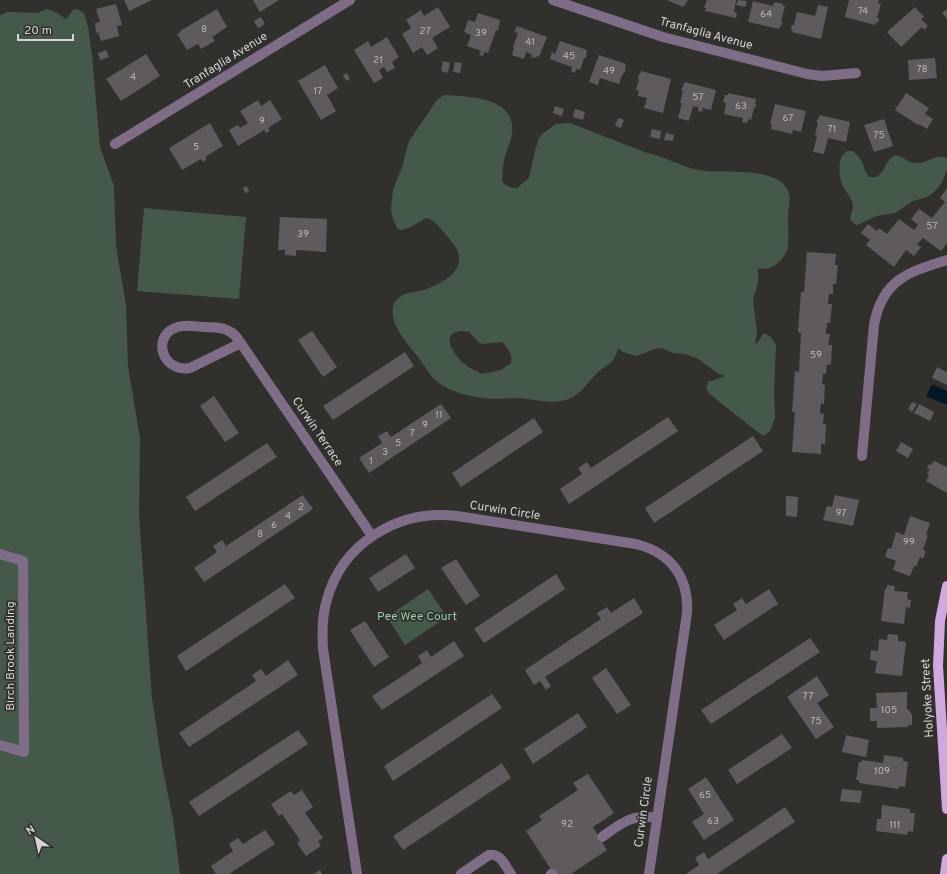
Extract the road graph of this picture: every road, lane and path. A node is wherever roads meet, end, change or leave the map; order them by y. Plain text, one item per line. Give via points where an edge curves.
1 (350, 0) edge
2 (553, 0) edge
3 (338, 3) edge
4 (856, 73) dead end
5 (116, 144) dead end
6 (947, 260) edge
7 (241, 343) junction
8 (862, 456) dead end
9 (372, 536) junction
10 (0, 554) edge
11 (947, 586) edge
12 (0, 745) edge
13 (947, 809) edge
14 (657, 818) junction
15 (602, 837) dead end
16 (947, 859) edge
17 (357, 874) edge
18 (461, 874) edge
19 (511, 874) edge
20 (649, 874) edge
21 (945, 874) edge

1 - 3 street, Tranfaglia Avenue
2 - 4 street, Tranfaglia Avenue via 662,37 807,74 822,76
3 - 5 street, Tranfaglia Avenue
6 - 8 street via 905,275 892,286 878,308 874,325
7 - 7 street, Curwin Terrace via 224,329 182,326 170,331 164,338 162,347 169,363 177,368 186,369
7 - 9 street, Curwin Terrace
9 - 14 street, Curwin Circle via 411,518 446,515 636,544 653,550 667,559 682,579 687,604
9 - 17 street, Curwin Circle via 353,553 336,576 326,603 322,626 323,648
10 - 12 street, Birch Brook Landing via 23,561 24,752
11 - 13 main road, Holyoke Street via 940,621 938,666
14 - 15 street via 641,816 628,819
14 - 20 street, Curwin Circle
16 - 21 main road
18 - 19 street via 493,854 499,857

